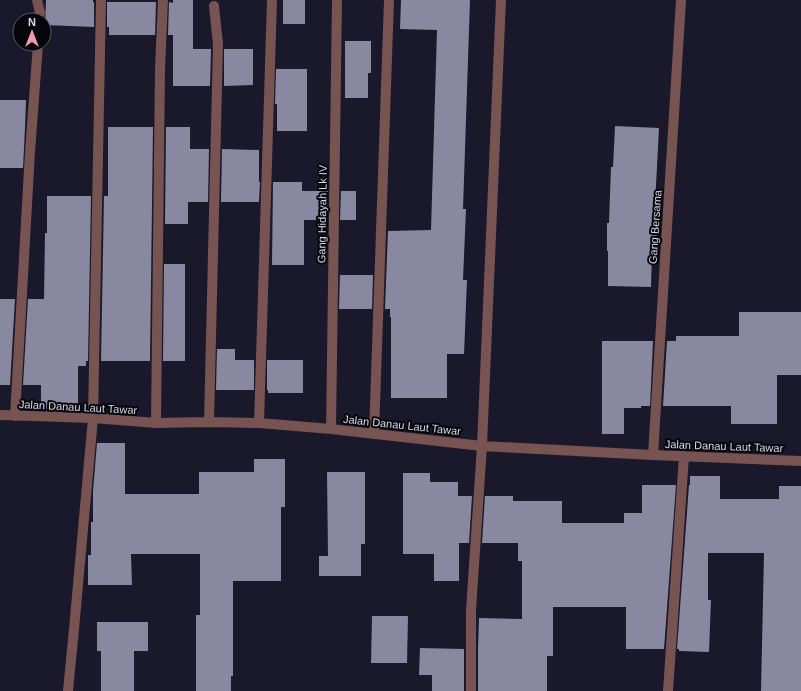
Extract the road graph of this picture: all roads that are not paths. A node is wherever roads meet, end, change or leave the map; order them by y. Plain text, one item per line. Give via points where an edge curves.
1 (37, 0) edge
2 (101, 0) edge
3 (163, 0) edge
4 (272, 0) edge
5 (337, 0) edge
6 (388, 0) edge
7 (501, 0) edge
8 (681, 0) edge
9 (214, 6) dead end
10 (40, 12) edge
11 (37, 52) edge
12 (0, 415) edge
13 (15, 416) junction
14 (93, 418) junction
15 (209, 422) junction
16 (156, 423) junction
17 (259, 423) junction
18 (331, 429) junction
19 (374, 434) junction
20 (482, 446) junction
21 (653, 455) junction
22 (684, 456) junction
23 (801, 461) edge
24 (68, 691) edge
25 (471, 691) edge
26 (668, 691) edge

1 - 10 street
2 - 14 street
3 - 16 street
4 - 17 street
5 - 18 street, Gang Hidayah Lk IV
6 - 19 street
7 - 20 street
8 - 21 street, Gang Bersama
9 - 15 street via 218,44
11 - 13 street
12 - 13 street, Jalan Danau Laut Tawar
13 - 14 street, Jalan Danau Laut Tawar
14 - 16 street, Jalan Danau Laut Tawar
14 - 24 street
15 - 16 street, Jalan Danau Laut Tawar
15 - 17 street, Jalan Danau Laut Tawar
17 - 18 street, Jalan Danau Laut Tawar
18 - 19 street, Jalan Danau Laut Tawar
19 - 20 street, Jalan Danau Laut Tawar
20 - 21 street, Jalan Danau Laut Tawar
20 - 25 street via 471,610
21 - 22 street, Jalan Danau Laut Tawar
22 - 23 street, Jalan Danau Laut Tawar
22 - 26 street

